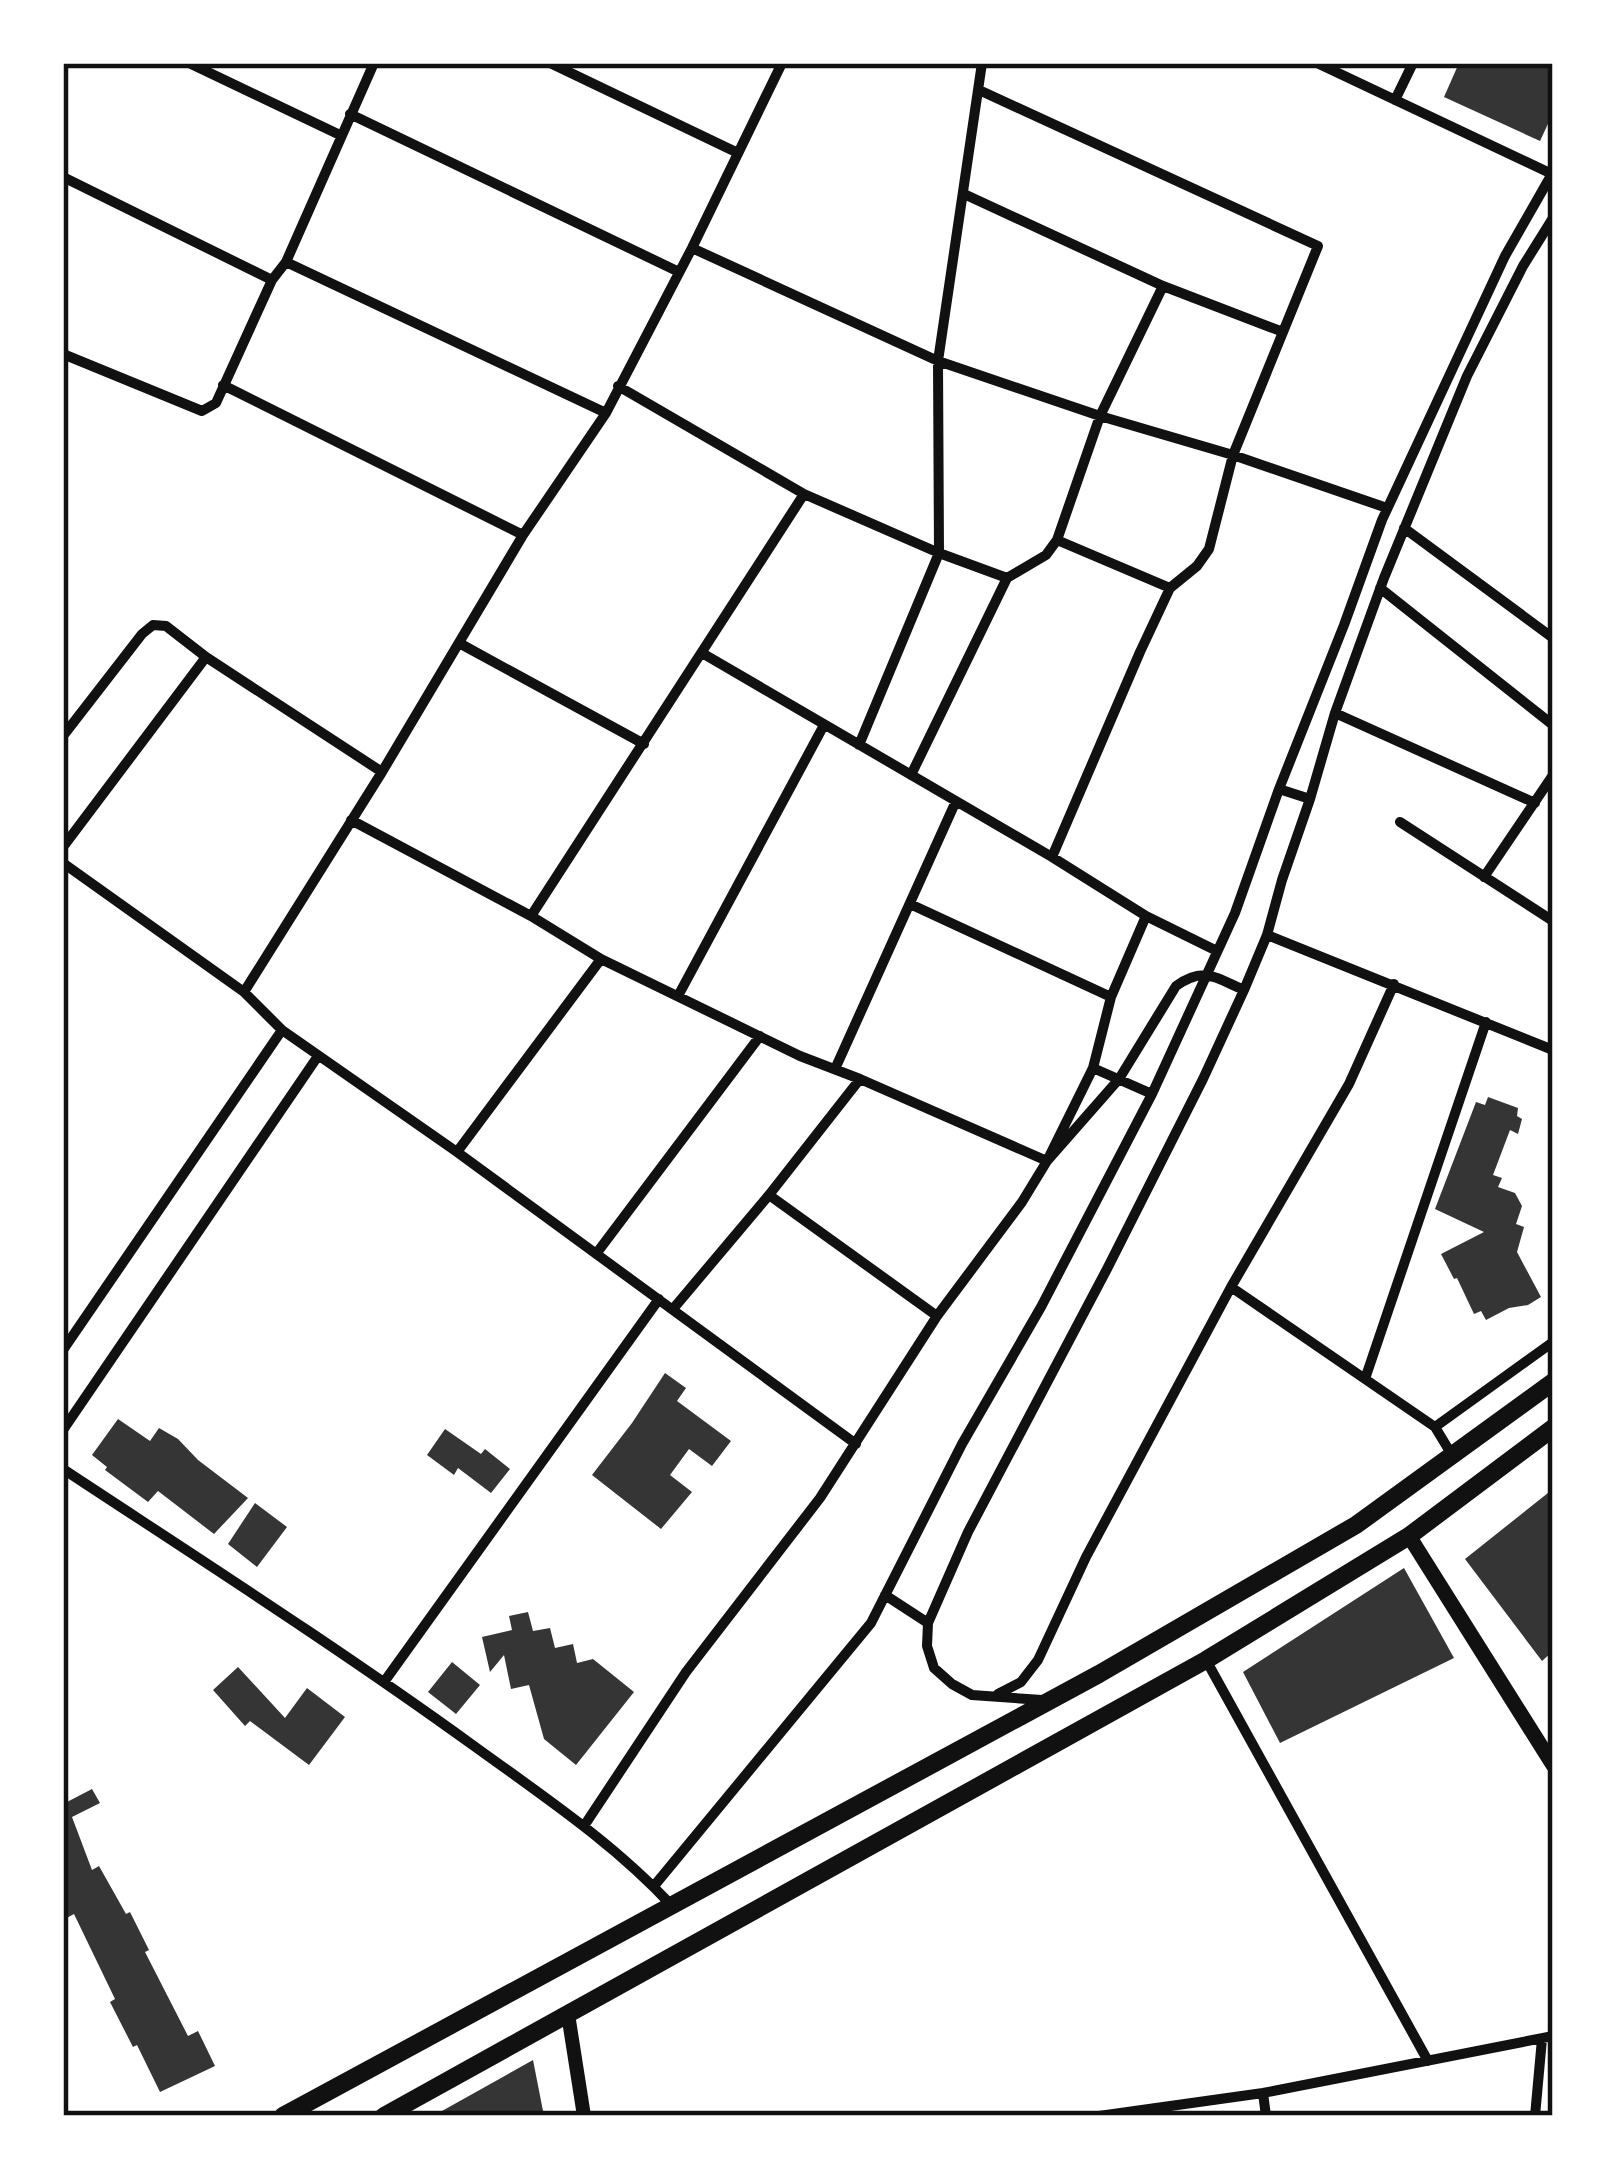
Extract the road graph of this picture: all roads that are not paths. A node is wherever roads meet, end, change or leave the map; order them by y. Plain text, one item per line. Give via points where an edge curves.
1 (189, 63) edge
2 (374, 63) edge
3 (550, 63) edge
4 (782, 63) edge
5 (982, 63) edge
6 (1316, 63) edge
7 (1413, 63) edge
8 (979, 89) junction
9 (1394, 100) junction
10 (350, 115) junction
11 (340, 135) junction
12 (738, 153) junction
13 (1552, 173) edge
14 (63, 177) edge
15 (964, 194) junction
16 (1553, 218) edge
17 (692, 248) junction
18 (286, 262) junction
19 (677, 271) junction
20 (272, 280) junction
21 (1162, 286) junction
22 (1283, 332) junction
23 (65, 359) edge
24 (938, 361) junction
25 (223, 385) junction
26 (618, 386) junction
27 (606, 413) junction
28 (1100, 416) junction
29 (1233, 454) junction
30 (804, 494) junction
31 (1387, 508) junction
32 (1405, 528) junction
33 (523, 536) junction
34 (1058, 540) junction
35 (938, 553) junction
36 (1007, 578) junction
37 (1170, 588) junction
38 (1380, 588) junction
39 (1553, 638) edge
40 (459, 643) junction
41 (702, 653) junction
42 (206, 657) junction
43 (1335, 713) junction
44 (824, 724) junction
45 (1553, 725) edge
46 (63, 736) edge
47 (644, 744) junction
48 (859, 745) junction
49 (382, 772) junction
50 (911, 775) junction
51 (1553, 776) edge
52 (1279, 788) junction
53 (1310, 800) junction
54 (956, 801) junction
55 (1535, 802) junction
56 (351, 820) junction
57 (1400, 822) dead end
58 (63, 847) edge
59 (1052, 856) junction
60 (63, 863) edge
61 (1484, 877) junction
62 (910, 904) junction
63 (531, 916) junction
64 (1146, 916) junction
65 (1553, 921) edge
66 (1267, 935) junction
67 (1217, 951) junction
68 (601, 959) junction
69 (1206, 974) junction
70 (1394, 984) junction
71 (1244, 990) junction
72 (244, 992) junction
73 (678, 996) junction
74 (1111, 997) junction
75 (1486, 1022) junction
76 (282, 1030) junction
77 (760, 1036) junction
78 (1553, 1049) edge
79 (318, 1056) junction
80 (1094, 1068) junction
81 (835, 1069) junction
82 (860, 1079) junction
83 (1119, 1079) junction
84 (1153, 1094) junction
85 (457, 1152) junction
86 (1047, 1161) junction
87 (769, 1195) junction
88 (596, 1254) junction
89 (1232, 1287) junction
90 (659, 1299) junction
91 (673, 1310) junction
92 (937, 1316) junction
93 (1553, 1342) edge
94 (63, 1350) edge
95 (1365, 1379) junction
96 (1553, 1382) edge
97 (1435, 1427) junction
98 (1553, 1428) edge
99 (63, 1430) edge
100 (856, 1444) junction
101 (1452, 1455) junction
102 (63, 1468) edge
103 (1409, 1536) junction
104 (886, 1594) junction
105 (928, 1623) junction
106 (1206, 1660) junction
107 (1099, 1674) junction
108 (384, 1682) junction
109 (995, 1696) junction
110 (1076, 1705) junction
111 (1119, 1708) junction
112 (1553, 1766) edge
113 (584, 1826) junction
114 (654, 1886) junction
115 (674, 1907) junction
116 (568, 2014) junction
117 (1548, 2037) edge
118 (1428, 2061) junction
119 (1263, 2093) junction
120 (1129, 2114) edge
121 (284, 2116) edge
122 (383, 2116) edge
123 (584, 2116) edge
124 (1099, 2116) edge
125 (1266, 2116) edge
126 (1535, 2116) edge

1 - 11 street
2 - 10 street
3 - 12 street
4 - 12 street
5 - 8 street
6 - 9 street
7 - 9 street
8 - 15 street
8 - 22 street via 1318,246
9 - 13 street
10 - 11 street
10 - 19 street
11 - 18 street
12 - 17 street
13 - 31 street
14 - 20 street
15 - 21 street
15 - 24 street
16 - 32 street via 1467,376
17 - 19 street
17 - 24 street
18 - 20 street
18 - 27 street
19 - 26 street
20 - 25 street
21 - 22 street
21 - 28 street
22 - 29 street
23 - 25 street via 202,411
24 - 28 street
24 - 35 street
25 - 33 street
26 - 27 street
26 - 30 street
27 - 33 street
28 - 29 street
28 - 34 street
29 - 31 street
29 - 37 street via 1209,549
30 - 35 street
30 - 41 street
31 - 52 street
32 - 38 street
32 - 39 street
33 - 40 street
34 - 36 street
34 - 37 street
35 - 36 street
35 - 48 street
36 - 50 street
37 - 59 street
38 - 43 street
38 - 45 street
40 - 47 street
40 - 49 street
41 - 44 street
41 - 47 street
42 - 46 street via 153,625
42 - 49 street
42 - 58 street
43 - 53 street
43 - 55 street
44 - 48 street
44 - 73 street
47 - 63 street
48 - 50 street
49 - 56 street
50 - 54 street
51 - 55 street
52 - 53 street
52 - 67 street
53 - 66 street
54 - 59 street
54 - 62 street
55 - 61 street
56 - 63 street
56 - 72 street
57 - 61 street
59 - 64 street
60 - 72 street
61 - 65 street
62 - 74 street
62 - 81 street
63 - 68 street
64 - 67 street
64 - 74 street
66 - 70 street
66 - 71 street
67 - 69 street
68 - 73 street
68 - 85 street
69 - 71 street
69 - 83 street via 1176,986
69 - 84 street
70 - 75 street
70 - 89 street via 1349,1084
71 - 105 street
72 - 76 street
73 - 77 street
74 - 80 street
75 - 78 street
75 - 95 street
76 - 79 street
76 - 94 street
77 - 81 street
77 - 88 street
79 - 85 street
79 - 99 street
80 - 83 street
80 - 86 street
81 - 82 street
82 - 86 street
82 - 87 street
83 - 84 street
83 - 86 street
84 - 104 street
85 - 88 street
86 - 92 street
87 - 91 street
87 - 92 street
88 - 90 street
89 - 95 street
89 - 109 street via 1038,1660
90 - 91 street
90 - 108 street
91 - 100 street
92 - 100 street
93 - 97 street
95 - 97 street
96 - 101 highway
97 - 101 street
98 - 103 highway
100 - 113 street via 686,1672
101 - 107 highway via 1356,1526
102 - 108 street
103 - 106 highway
103 - 112 main road
104 - 105 street
104 - 114 street via 871,1623
105 - 109 street via 934,1668 972,1695
106 - 111 highway
106 - 118 street
107 - 110 highway
107 - 111 highway via 1106,1699
108 - 113 street
109 - 110 street
110 - 111 highway
110 - 115 highway
110 - 116 highway
113 - 114 street
114 - 115 street
115 - 121 highway
116 - 122 highway
116 - 123 street
117 - 118 street
117 - 126 street
118 - 119 street
119 - 120 street
119 - 125 street
120 - 124 street

